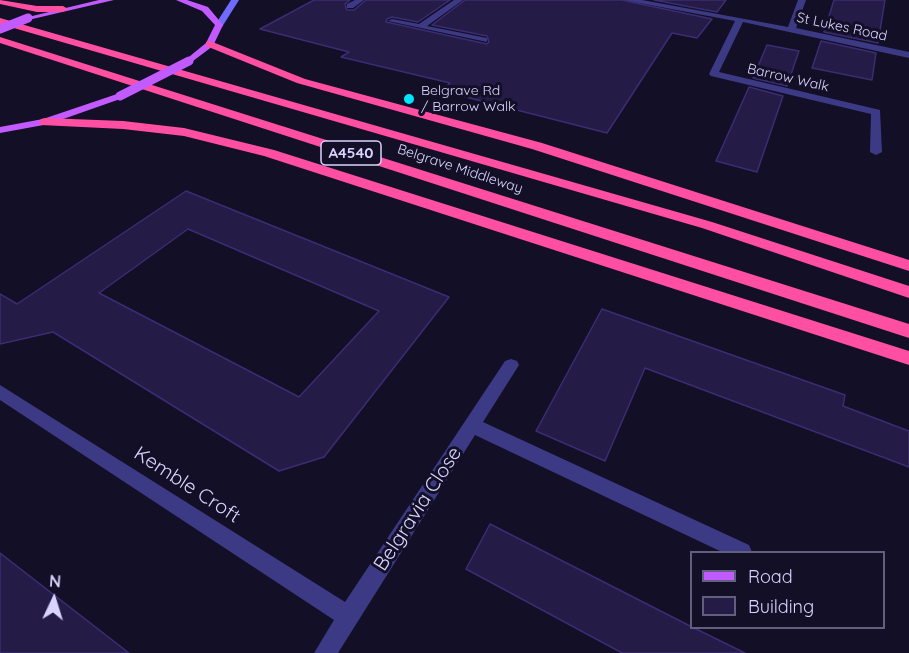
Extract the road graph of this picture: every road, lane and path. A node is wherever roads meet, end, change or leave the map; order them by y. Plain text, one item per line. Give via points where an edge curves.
1 (110, 0) edge
2 (180, 0) edge
3 (235, 0) edge
4 (360, 0) edge
5 (459, 0) edge
6 (628, 0) edge
7 (802, 0) edge
8 (0, 1) edge
9 (664, 3) edge
10 (350, 6) dead end
11 (63, 9) junction
12 (740, 19) junction
13 (0, 21) edge
14 (392, 21) dead end
15 (219, 25) junction
16 (420, 27) junction
17 (0, 28) edge
18 (790, 30) junction
19 (0, 40) edge
20 (484, 40) dead end
21 (210, 44) junction
22 (909, 55) edge
23 (45, 122) junction
24 (0, 130) edge
25 (876, 152) dead end
26 (909, 266) edge
27 (909, 292) edge
28 (909, 331) edge
29 (909, 358) edge
30 (511, 364) dead end
31 (0, 392) edge
32 (472, 425) junction
33 (740, 551) edge
34 (349, 616) junction
35 (325, 653) edge

1 - 11 main road
2 - 15 main road via 205,9
3 - 15 street
4 - 10 street
5 - 16 street
6 - 9 street, St Lukes Road
7 - 18 street
8 - 11 highway via 37,9
9 - 12 street, St Lukes Road
11 - 17 main road, bridge
12 - 18 street, St Lukes Road
12 - 25 street, Barrow Walk via 714,74 876,112
13 - 27 highway, Belgrave Middleway / A4540 via 707,225
14 - 16 street
15 - 21 main road
16 - 20 street
18 - 22 street, St Lukes Road
19 - 28 highway, Belgrave Middleway / A4540
21 - 23 main road, bridge via 189,61 120,96
21 - 26 highway via 301,81 537,147
23 - 24 main road
23 - 29 highway via 184,132 269,153
30 - 32 street, Belgravia Close
31 - 34 street, Kemble Croft
32 - 33 street
32 - 34 street, Belgravia Close
34 - 35 street, Belgravia Close

